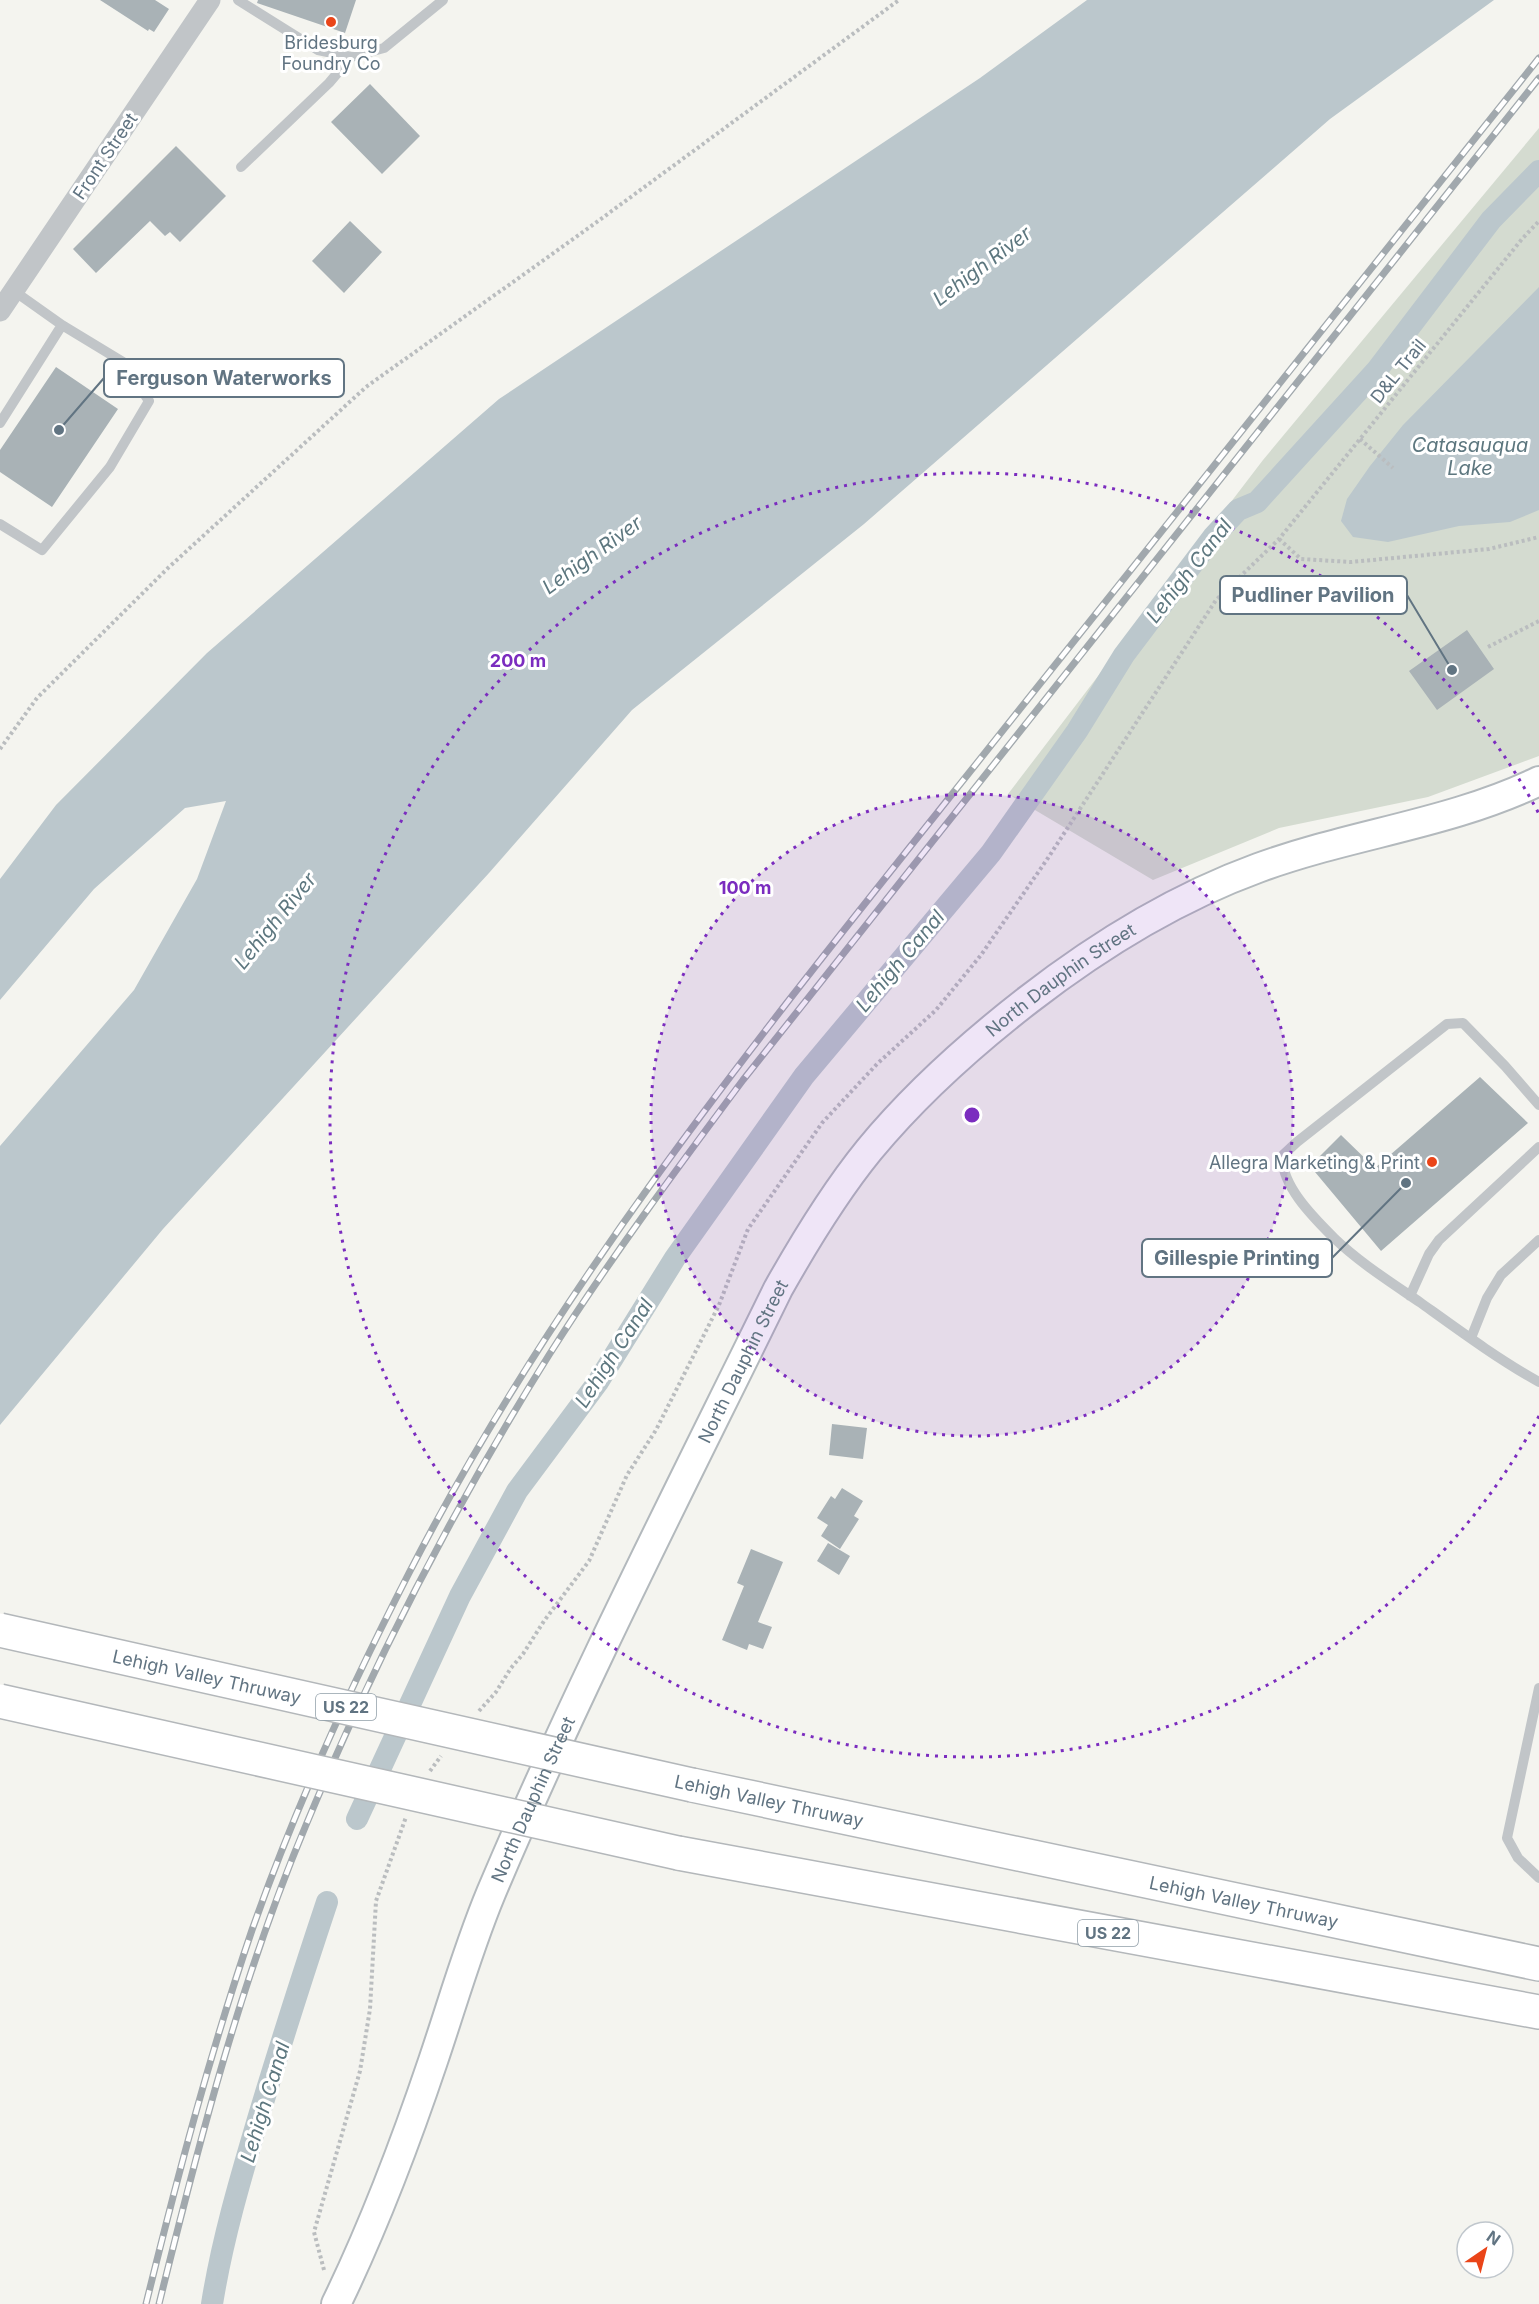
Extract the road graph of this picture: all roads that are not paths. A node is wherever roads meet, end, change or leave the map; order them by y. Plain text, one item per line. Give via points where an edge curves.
1 (210, 0) edge
2 (238, 0) edge
3 (443, 0) edge
4 (351, 57) junction
5 (241, 167) dead end
6 (14, 291) junction
7 (0, 311) edge
8 (62, 325) junction
9 (0, 423) edge
10 (0, 524) edge
11 (1539, 781) edge
12 (1539, 1105) edge
13 (1539, 1147) edge
14 (1539, 1240) edge
15 (1410, 1296) junction
16 (1471, 1338) junction
17 (1539, 1382) edge
18 (0, 1630) edge
19 (1539, 1688) edge
20 (0, 1701) edge
21 (1539, 1878) edge
22 (1539, 1964) edge
23 (1539, 2012) edge
24 (336, 2304) edge

1 - 6 street, Front Street
2 - 4 lane via 318,50
3 - 4 lane via 384,48
4 - 5 lane
6 - 7 street, Front Street
6 - 8 lane
8 - 9 lane
8 - 10 lane via 123,362 148,401 110,468 42,549
11 - 24 street, North Dauphin Street via 1474,808 1335,843 1260,867 1172,904 1075,963 992,1028 904,1110 868,1152 835,1195 778,1289 576,1700 491,1893 402,2151
12 - 15 lane via 1463,1023 1447,1024 1283,1155 1281,1166 1289,1184 1312,1213 1335,1238
13 - 15 lane via 1439,1240
14 - 16 lane via 1501,1275
15 - 16 lane
16 - 17 lane
18 - 22 highway, Lehigh Valley Thruway / US 22, bridge via 692,1785
19 - 21 lane via 1507,1839 1518,1858
20 - 23 highway, US 22, bridge via 678,1853

